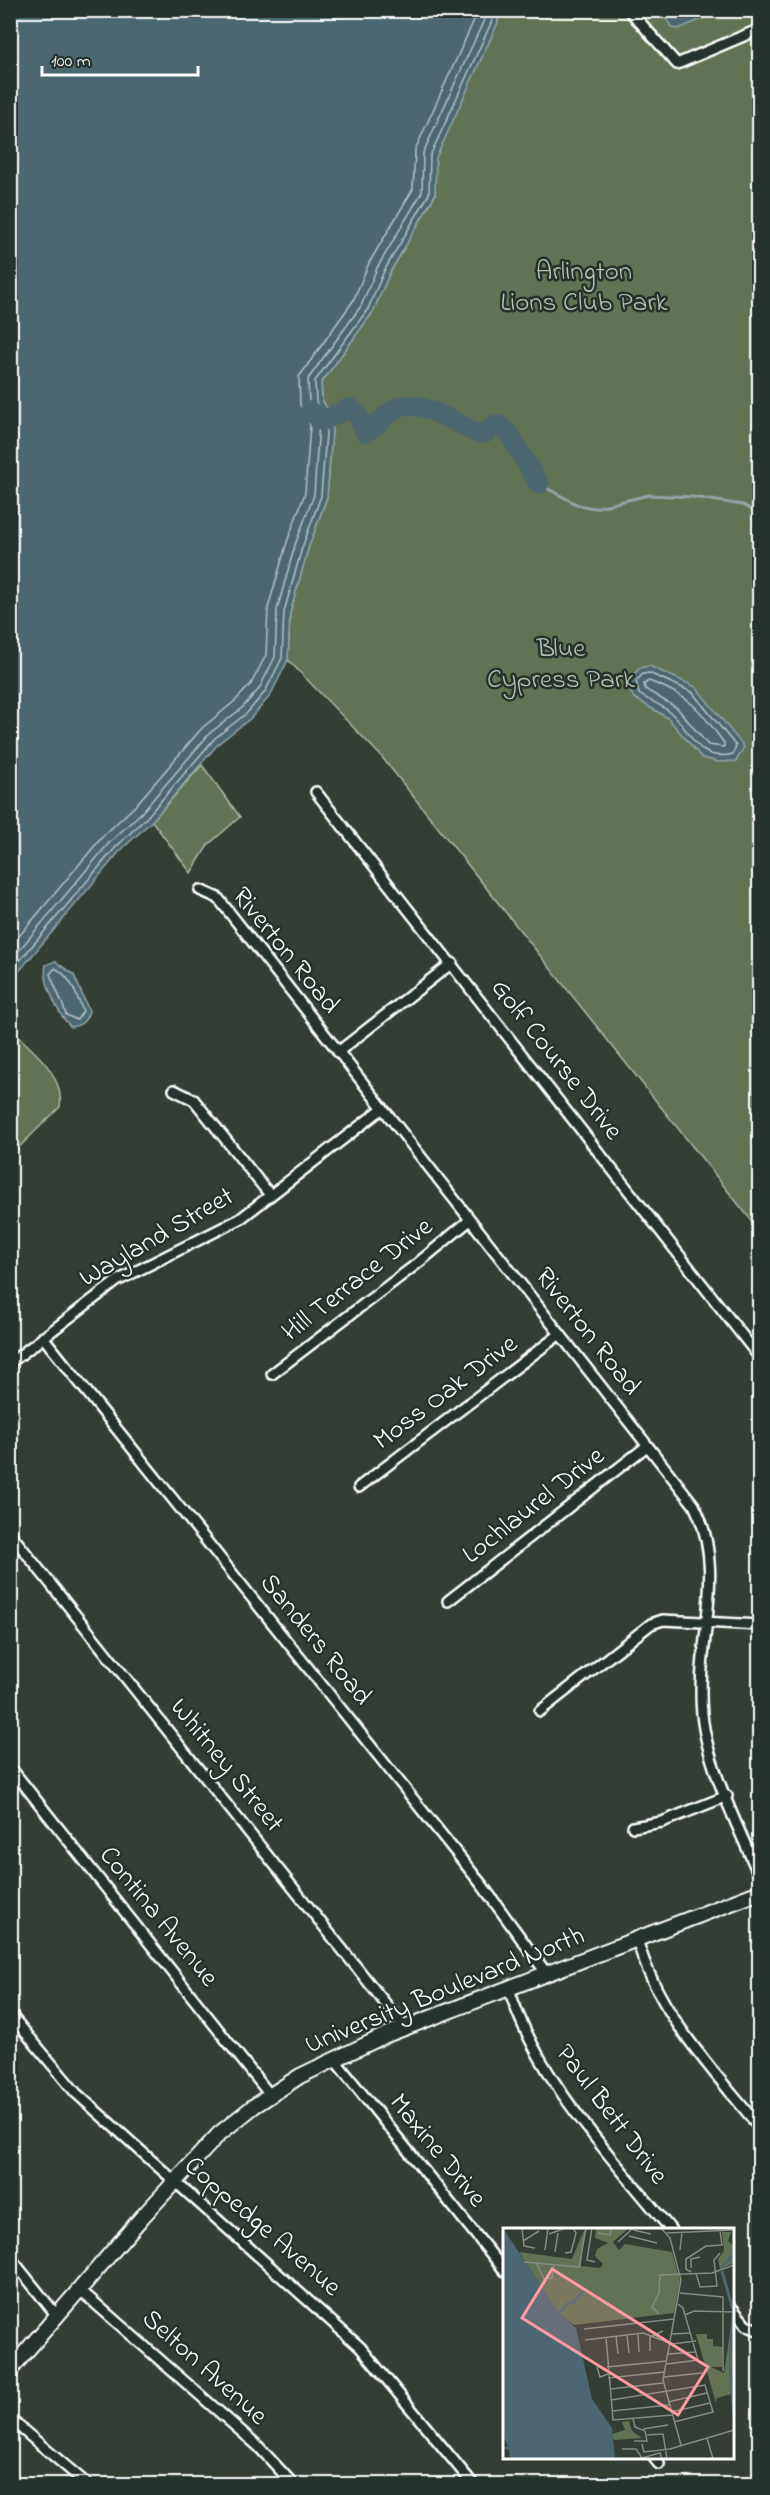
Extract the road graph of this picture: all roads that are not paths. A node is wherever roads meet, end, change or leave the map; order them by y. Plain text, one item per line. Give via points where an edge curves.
1 (629, 10) edge
2 (759, 28) edge
3 (316, 792) dead end
4 (200, 890) dead end
5 (452, 963) junction
6 (338, 1052) junction
7 (174, 1090) dead end
8 (383, 1108) junction
9 (270, 1196) junction
10 (470, 1220) junction
11 (560, 1334) junction
12 (43, 1337) junction
13 (759, 1358) edge
14 (10, 1364) edge
15 (272, 1374) dead end
16 (648, 1446) junction
17 (359, 1487) dead end
18 (10, 1533) edge
19 (448, 1601) dead end
20 (706, 1622) junction
21 (759, 1625) edge
22 (540, 1711) dead end
23 (10, 1767) edge
24 (727, 1796) junction
25 (633, 1827) dead end
26 (759, 1878) edge
27 (759, 1892) edge
28 (637, 1939) junction
29 (547, 1974) junction
30 (509, 1989) junction
31 (10, 2014) edge
32 (405, 2028) junction
33 (334, 2059) junction
34 (270, 2095) junction
35 (759, 2128) edge
36 (176, 2180) junction
37 (670, 2228) edge
38 (10, 2258) edge
39 (503, 2270) edge
40 (80, 2290) junction
41 (734, 2310) edge
42 (57, 2316) junction
43 (759, 2331) edge
44 (10, 2370) edge
45 (10, 2419) edge
46 (87, 2484) edge
47 (293, 2484) edge
48 (473, 2484) edge

1 - 2 street via 677,64
3 - 5 street, Golf Course Drive
4 - 6 street, Riverton Road via 218,898
5 - 6 street
5 - 13 street, Golf Course Drive
6 - 8 street, Riverton Road
7 - 9 street via 194,1100
8 - 9 street, Wayland Street
8 - 10 street, Riverton Road
9 - 12 street, Wayland Street via 220,1232 117,1281
10 - 11 street, Riverton Road
10 - 15 street, Hill Terrace Drive
11 - 16 street, Riverton Road
11 - 17 street, Moss Oak Drive
12 - 14 street, Wayland Street
12 - 29 street, Sanders Road via 483,1885
16 - 19 street, Lochlaurel Drive
16 - 20 street, Riverton Road via 688,1496 705,1534 710,1578
18 - 32 street, Whitney Street
20 - 21 street
20 - 22 street via 663,1620 651,1624
20 - 24 street, Riverton Road via 702,1714 712,1759
23 - 34 street, Contina Avenue
24 - 25 street via 662,1822
24 - 26 street, Riverton Road
27 - 28 street, University Boulevard North
28 - 29 street, University Boulevard North
28 - 35 street via 652,1981 669,2012
29 - 30 street, University Boulevard North
30 - 32 street, University Boulevard North
30 - 37 street, Paul Bett Drive via 529,2042 558,2089
31 - 36 street, Coppedge Avenue via 76,2092
32 - 33 street, University Boulevard North
33 - 34 street, University Boulevard North
33 - 39 street, Maxine Drive
34 - 36 street, University Boulevard North via 219,2134
36 - 40 street, University Boulevard North
36 - 48 street, Coppedge Avenue via 353,2339
38 - 42 street
40 - 42 street, University Boulevard North
40 - 47 street, Selton Avenue via 258,2446
41 - 43 street via 746,2325
42 - 44 street, University Boulevard North
45 - 46 street

